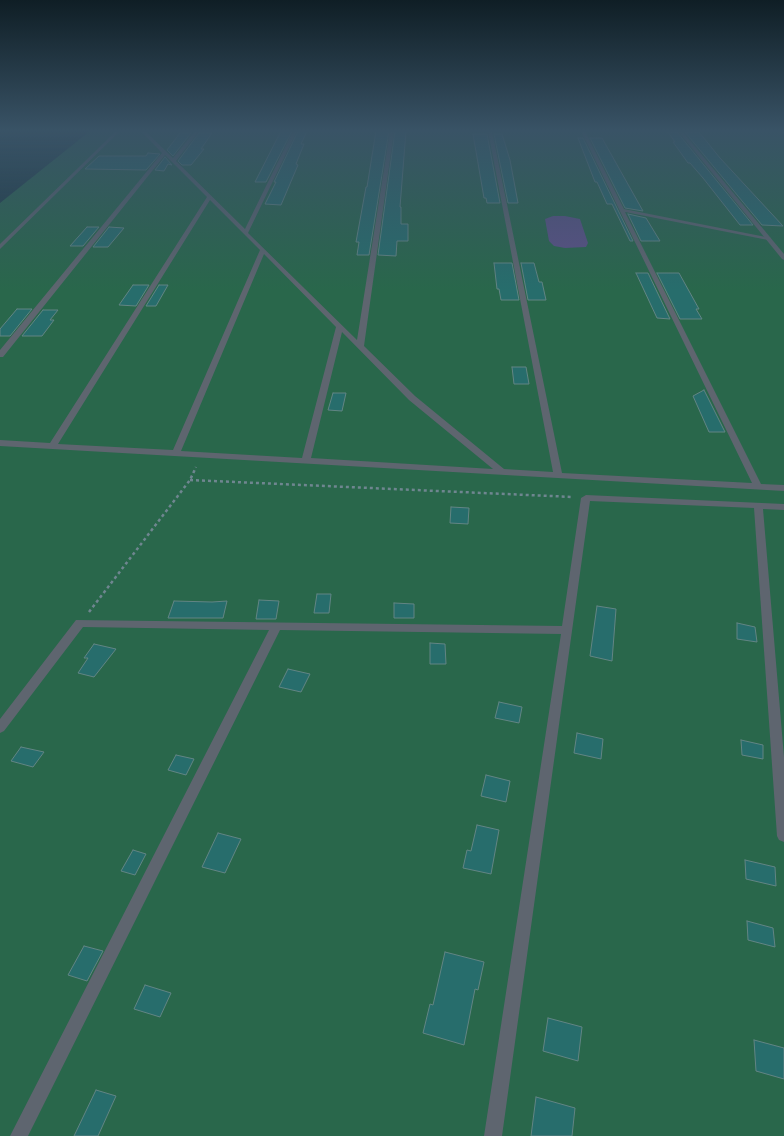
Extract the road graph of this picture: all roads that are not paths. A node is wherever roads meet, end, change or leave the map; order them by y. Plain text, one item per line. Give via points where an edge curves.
1 (65, 184) edge
2 (139, 184) edge
3 (198, 184) edge
4 (269, 184) edge
5 (384, 184) edge
6 (501, 184) edge
7 (610, 184) edge
8 (724, 184) edge
9 (210, 196) junction
10 (623, 210) junction
11 (246, 232) junction
12 (768, 238) junction
13 (0, 248) edge
14 (263, 249) junction
15 (784, 258) edge
16 (340, 326) junction
17 (360, 346) junction
18 (0, 355) edge
19 (0, 443) edge
20 (52, 446) junction
21 (176, 453) junction
22 (306, 460) junction
23 (501, 471) junction
24 (558, 474) junction
25 (758, 487) junction
26 (784, 488) edge
27 (758, 506) junction
28 (784, 507) edge
29 (276, 626) junction
30 (566, 630) junction
31 (0, 728) edge
32 (784, 836) edge
33 (19, 1136) edge
34 (493, 1136) edge

1 - 13 street
2 - 18 street
3 - 9 street
4 - 11 street
5 - 17 street
6 - 24 street
7 - 10 street
8 - 12 street
9 - 11 street
9 - 20 street
10 - 12 street
10 - 25 street
11 - 14 street
12 - 15 street
14 - 16 street
14 - 21 street
16 - 17 street
16 - 22 street
17 - 23 street via 412,398
19 - 20 street
20 - 21 street
21 - 22 street
22 - 23 street
23 - 24 street
24 - 25 street
25 - 26 street
27 - 28 street
27 - 30 street via 586,498
27 - 32 street
29 - 30 street
29 - 31 street via 80,623
29 - 33 street
30 - 34 street

